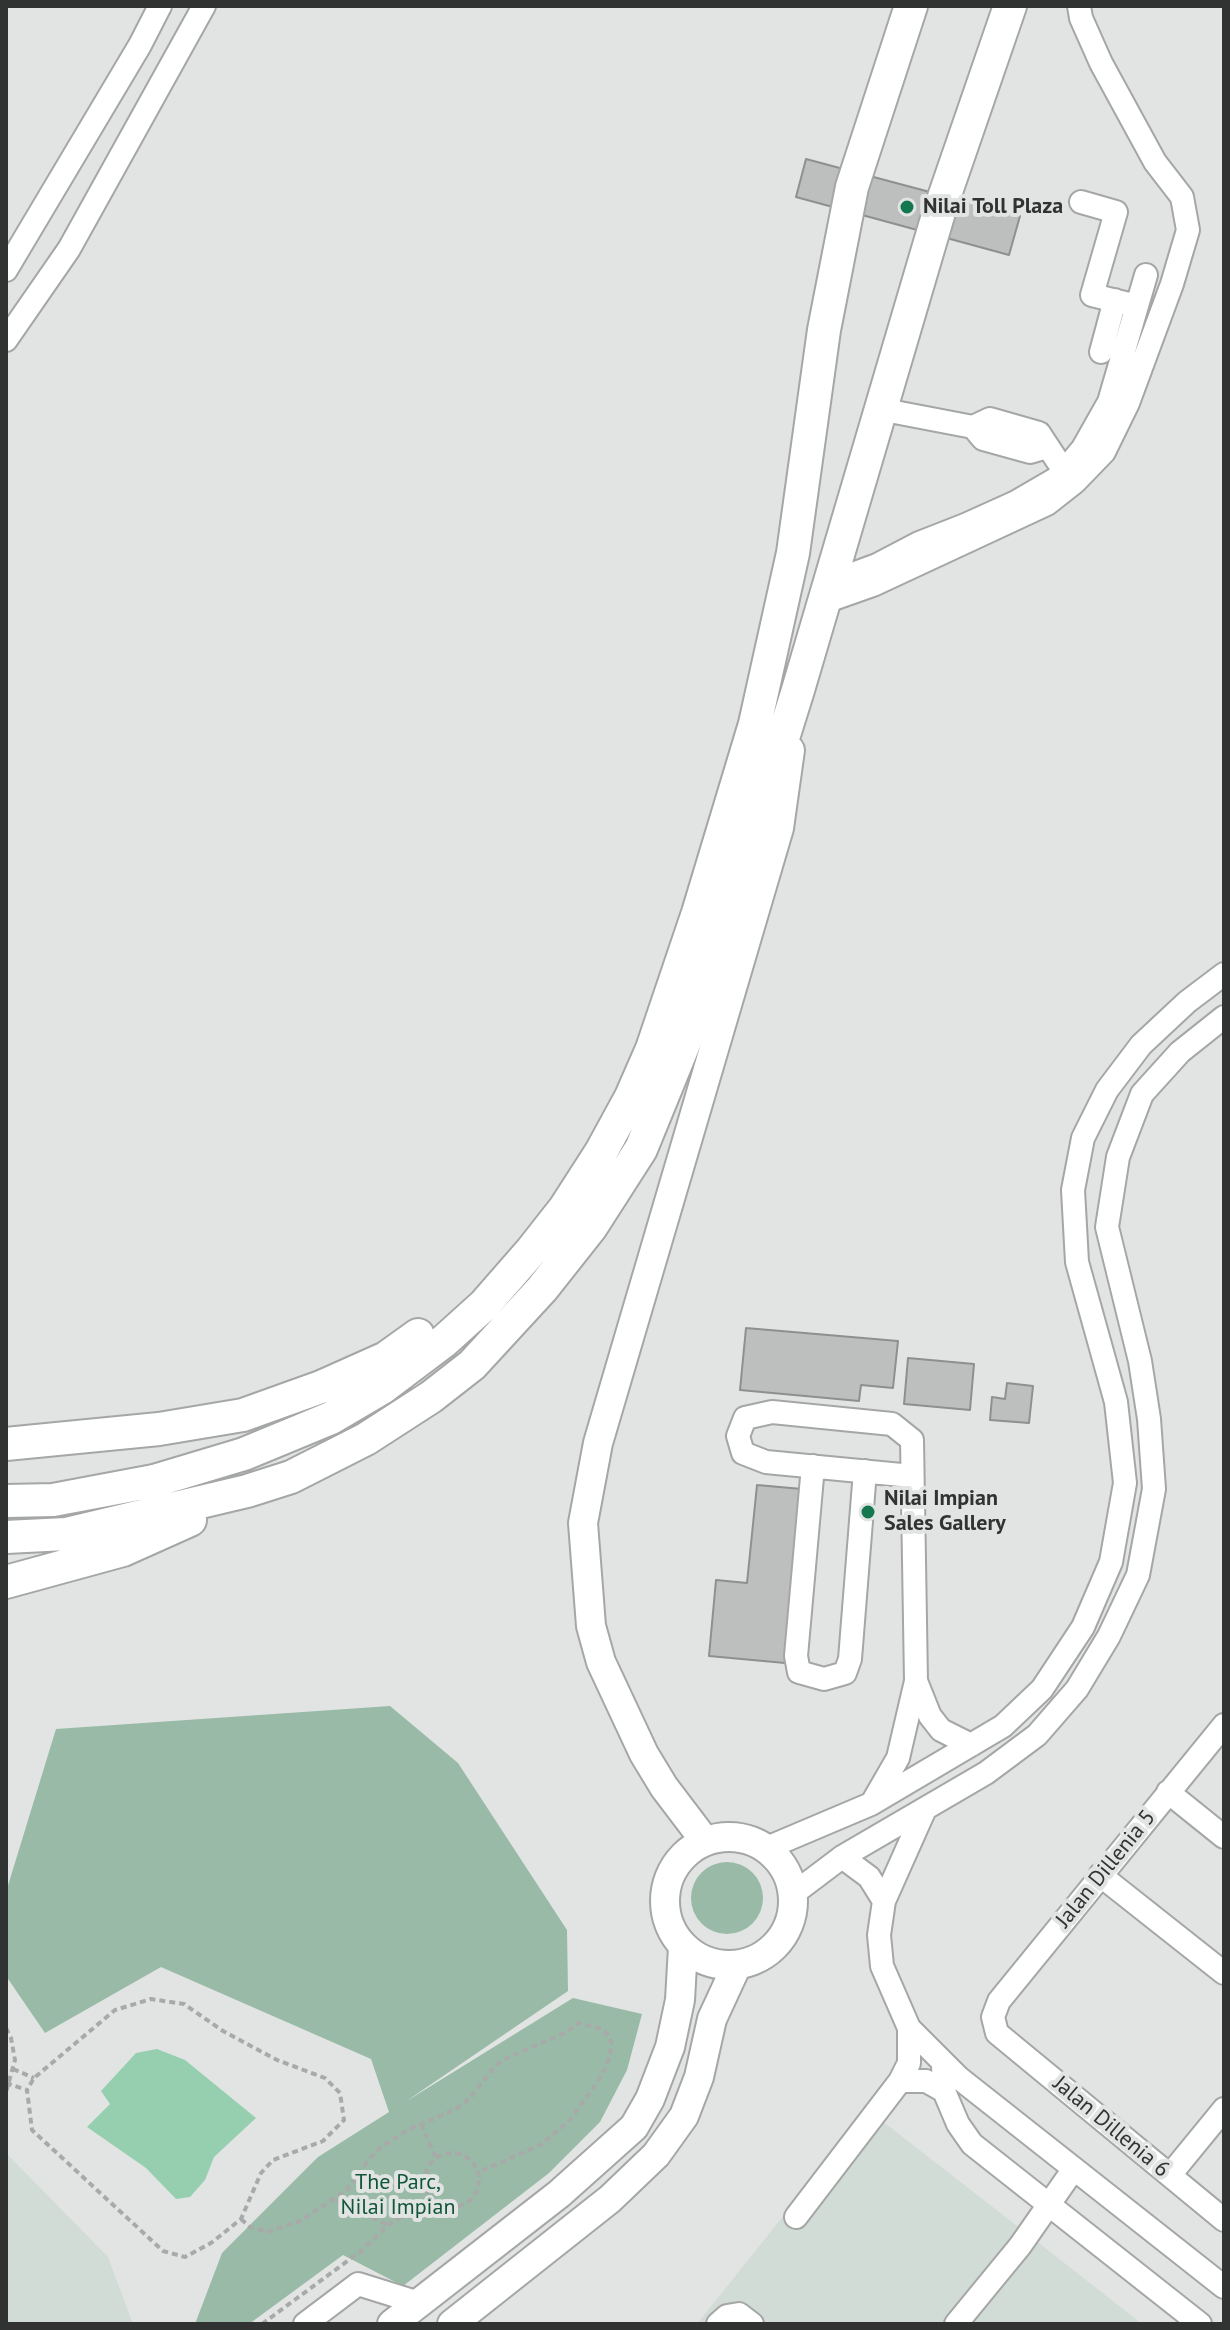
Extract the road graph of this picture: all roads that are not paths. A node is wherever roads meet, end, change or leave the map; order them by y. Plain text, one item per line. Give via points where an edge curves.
1 (160, 6) edge
2 (204, 6) edge
3 (911, 6) edge
4 (1010, 6) edge
5 (1079, 6) edge
6 (1081, 202) dead end
7 (6, 270) edge
8 (1146, 275) dead end
9 (1115, 300) junction
10 (1137, 306) junction
11 (6, 340) edge
12 (1101, 352) dead end
13 (879, 409) junction
14 (1064, 471) junction
15 (825, 593) junction
16 (798, 690) junction
17 (1224, 974) edge
18 (1224, 1017) edge
19 (484, 1305) junction
20 (6, 1444) edge
21 (813, 1466) junction
22 (865, 1471) junction
23 (912, 1476) junction
24 (247, 1491) junction
25 (6, 1501) edge
26 (6, 1537) edge
27 (6, 1582) edge
28 (916, 1681) junction
29 (1224, 1725) edge
30 (971, 1745) junction
31 (1168, 1792) junction
32 (871, 1804) junction
33 (925, 1809) junction
34 (1224, 1837) edge
35 (705, 1841) junction
36 (767, 1848) junction
37 (842, 1857) junction
38 (1100, 1875) junction
39 (793, 1894) junction
40 (884, 1901) junction
41 (683, 1947) junction
42 (737, 1965) junction
43 (1224, 1973) edge
44 (995, 2025) joint
45 (909, 2028) junction
46 (943, 2065) junction
47 (900, 2081) junction
48 (944, 2091) junction
49 (1224, 2109) edge
50 (1073, 2170) junction
51 (1170, 2175) junction
52 (1049, 2204) junction
53 (796, 2217) dead end
54 (1224, 2220) edge
55 (1224, 2287) edge
56 (419, 2303) junction
57 (305, 2324) edge
58 (392, 2324) edge
59 (452, 2324) edge
60 (718, 2324) edge
61 (752, 2324) edge
62 (956, 2324) edge
63 (1200, 2324) edge

1 - 7 street
2 - 11 street via 69,249
3 - 19 highway via 852,187 824,330 793,553 755,724 698,913 652,1049 601,1152 565,1208
4 - 13 highway via 942,202
5 - 15 street via 1101,63 1155,162 1182,197 1188,230 1128,403 1104,452 1047,504 873,585
6 - 9 street via 1116,212 1092,295
8 - 10 street
9 - 10 street
9 - 12 street
10 - 14 street via 1109,402
13 - 14 street via 973,427 990,419 1039,433
13 - 15 highway
14 - 15 street via 1016,502 919,543
15 - 16 highway
16 - 24 highway via 699,1007 641,1149 591,1227 472,1365 431,1397 366,1439 291,1477
16 - 35 main road via 779,828 598,1443 583,1523 591,1626 601,1662 644,1754
17 - 30 street via 1141,1045 1107,1090 1083,1138 1073,1190 1077,1262 1116,1402 1125,1483 1111,1562 1083,1627 1042,1689 1003,1726
18 - 33 street via 1180,1052 1142,1094 1118,1157 1107,1227 1149,1419 1154,1489 1138,1575 1077,1689 1037,1735
19 - 20 highway via 443,1317 386,1358 243,1415
19 - 25 highway via 382,1388 331,1418 244,1454 154,1481 53,1500
21 - 22 street
21 - 22 street via 796,1656 799,1672 824,1679 845,1673 850,1659
21 - 23 street via 766,1462 743,1453 738,1436 745,1418 772,1412 892,1424 912,1440
22 - 23 street
23 - 28 street
24 - 26 highway via 66,1534
24 - 27 highway via 123,1550
28 - 30 street via 941,1730
28 - 32 street via 898,1758
29 - 31 street, Jalan Dillenia 5
30 - 32 street
31 - 34 street
31 - 38 street, Jalan Dillenia 5
32 - 36 street
33 - 37 street
33 - 40 street
35 - 36 main road via 737,1836
35 - 41 main road via 682,1857 667,1881 666,1917
36 - 39 main road via 789,1876
37 - 39 street
37 - 40 street via 869,1877
38 - 43 street
38 - 44 street, Jalan Dillenia 5 via 999,2001
39 - 42 main road via 792,1914 773,1948
40 - 45 street via 882,1966
41 - 42 main road via 717,1965
41 - 56 main road via 670,2047 634,2127 559,2194
42 - 59 main road via 712,2019 684,2116 656,2155 610,2199
44 - 51 street, Jalan Dillenia 6
45 - 46 street
45 - 47 street via 909,2063
46 - 48 street
46 - 50 street
47 - 48 street via 926,2081
47 - 53 street
48 - 52 street via 972,2144
49 - 51 street
50 - 52 street
50 - 55 street
51 - 54 street, Jalan Dillenia 6
52 - 62 street
52 - 63 street
56 - 57 street via 358,2284
56 - 58 main road
60 - 61 street via 739,2314

